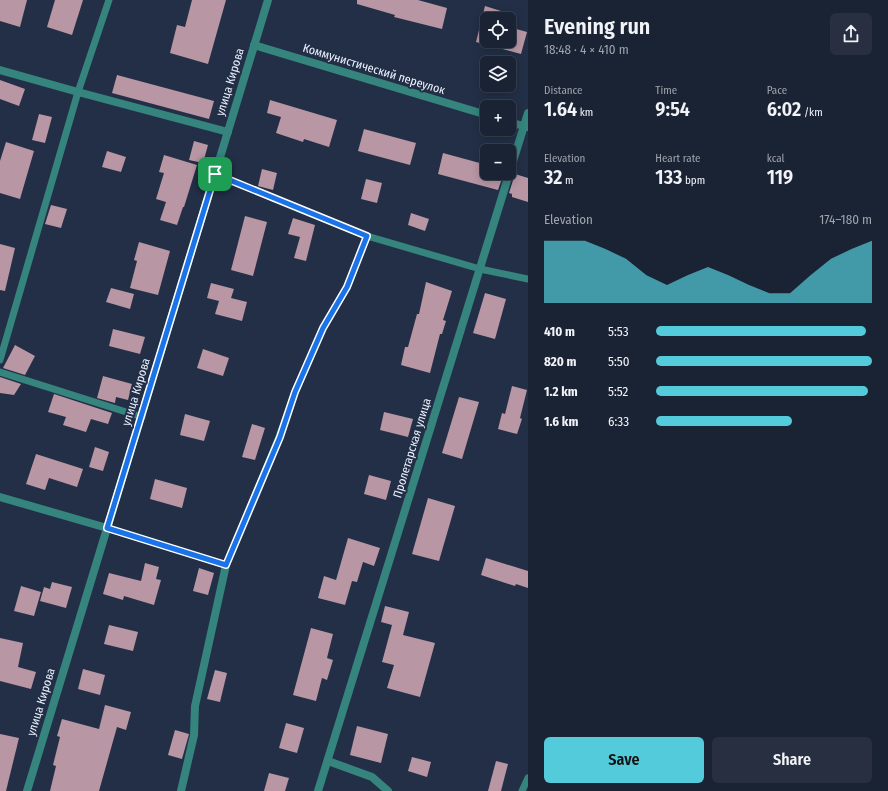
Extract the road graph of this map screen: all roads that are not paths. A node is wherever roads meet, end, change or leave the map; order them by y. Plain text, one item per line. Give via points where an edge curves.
1 (108, 0) edge
2 (268, 0) edge
3 (254, 45) junction
4 (0, 70) edge
5 (78, 92) junction
6 (480, 113) edge
7 (528, 113) edge
8 (516, 124) edge
9 (526, 127) edge
10 (228, 132) junction
11 (215, 174) junction
12 (367, 236) junction
13 (480, 270) junction
14 (528, 279) edge
15 (0, 360) edge
16 (0, 372) edge
17 (142, 417) junction
18 (0, 497) edge
19 (107, 528) junction
20 (226, 565) junction
21 (328, 761) junction
22 (528, 778) edge
23 (27, 791) edge
24 (181, 791) edge
25 (318, 791) edge
26 (388, 791) edge
27 (522, 791) edge

1 - 5 lane
2 - 3 street, улица Кирова
3 - 6 street, Коммунистический переулок
3 - 10 street, улица Кирова
4 - 5 street
5 - 10 street
5 - 15 lane
7 - 9 street, Пролетарская улица
8 - 9 street
9 - 13 street, Пролетарская улица
10 - 11 street, улица Кирова
11 - 12 lane
11 - 17 street, улица Кирова
12 - 13 lane
12 - 20 lane via 347,287 323,328 295,392 280,437
13 - 14 lane
13 - 21 street, Пролетарская улица
16 - 17 lane
17 - 19 street, улица Кирова
18 - 19 street
19 - 20 lane
19 - 23 street, улица Кирова
20 - 24 street via 195,706 194,735
21 - 25 street, Пролетарская улица
21 - 26 street via 372,778
22 - 27 lane

